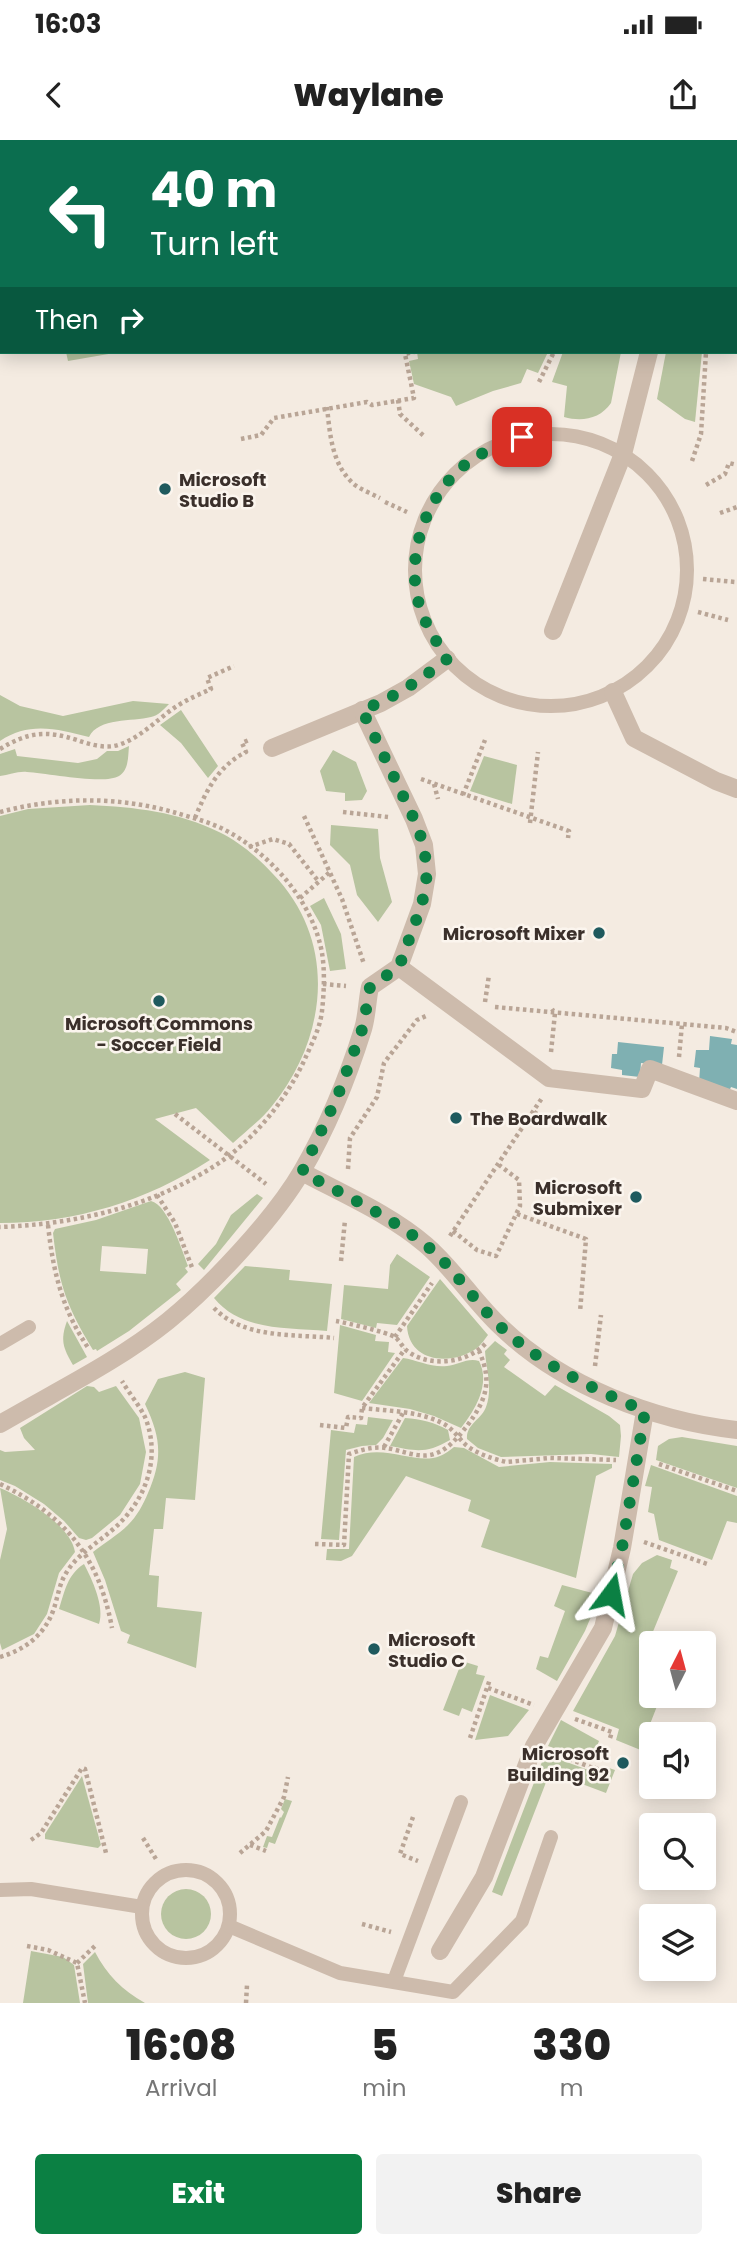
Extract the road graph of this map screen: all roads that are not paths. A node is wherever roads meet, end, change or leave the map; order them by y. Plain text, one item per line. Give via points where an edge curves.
1 (648, 354) edge
2 (623, 454) junction
3 (553, 631) dead end
4 (447, 659) junction
5 (613, 692) junction
6 (362, 710) junction
7 (272, 748) dead end
8 (737, 789) edge
9 (399, 967) junction
10 (737, 1101) edge
11 (302, 1172) junction
12 (29, 1327) dead end
13 (0, 1344) edge
14 (645, 1411) junction
15 (0, 1424) edge
16 (737, 1430) edge
17 (461, 1802) dead end
18 (551, 1837) dead end
19 (0, 1890) edge
20 (142, 1907) junction
21 (229, 1926) junction
22 (440, 1951) dead end
23 (394, 1981) junction
24 (449, 1997) edge

1 - 2 street
2 - 3 street
2 - 4 lane via 591,440 557,434 522,437 489,449 460,469 437,496 422,527 415,561 417,596 428,630
2 - 5 lane via 651,477 672,507 685,540 688,576 682,612 666,645 643,672
4 - 5 lane via 475,683 507,699 542,706 579,704
4 - 6 street via 408,688
5 - 8 street via 634,738
6 - 7 street
6 - 9 street via 424,845 427,874 422,904
9 - 10 street via 549,1078 642,1088 650,1069
9 - 11 street via 370,987 363,1027
11 - 14 street via 424,1243 501,1327 540,1358
11 - 15 street via 261,1225 167,1322
12 - 13 lane
14 - 16 street
14 - 22 street via 603,1628 534,1746 484,1877
17 - 23 lane
18 - 24 lane via 522,1921
19 - 20 lane via 43,1891
20 - 21 lane via 142,1922 156,1948 184,1959 212,1950
20 - 21 lane via 155,1882 181,1870 195,1871 209,1876 228,1897
21 - 23 lane via 340,1973
23 - 24 lane

